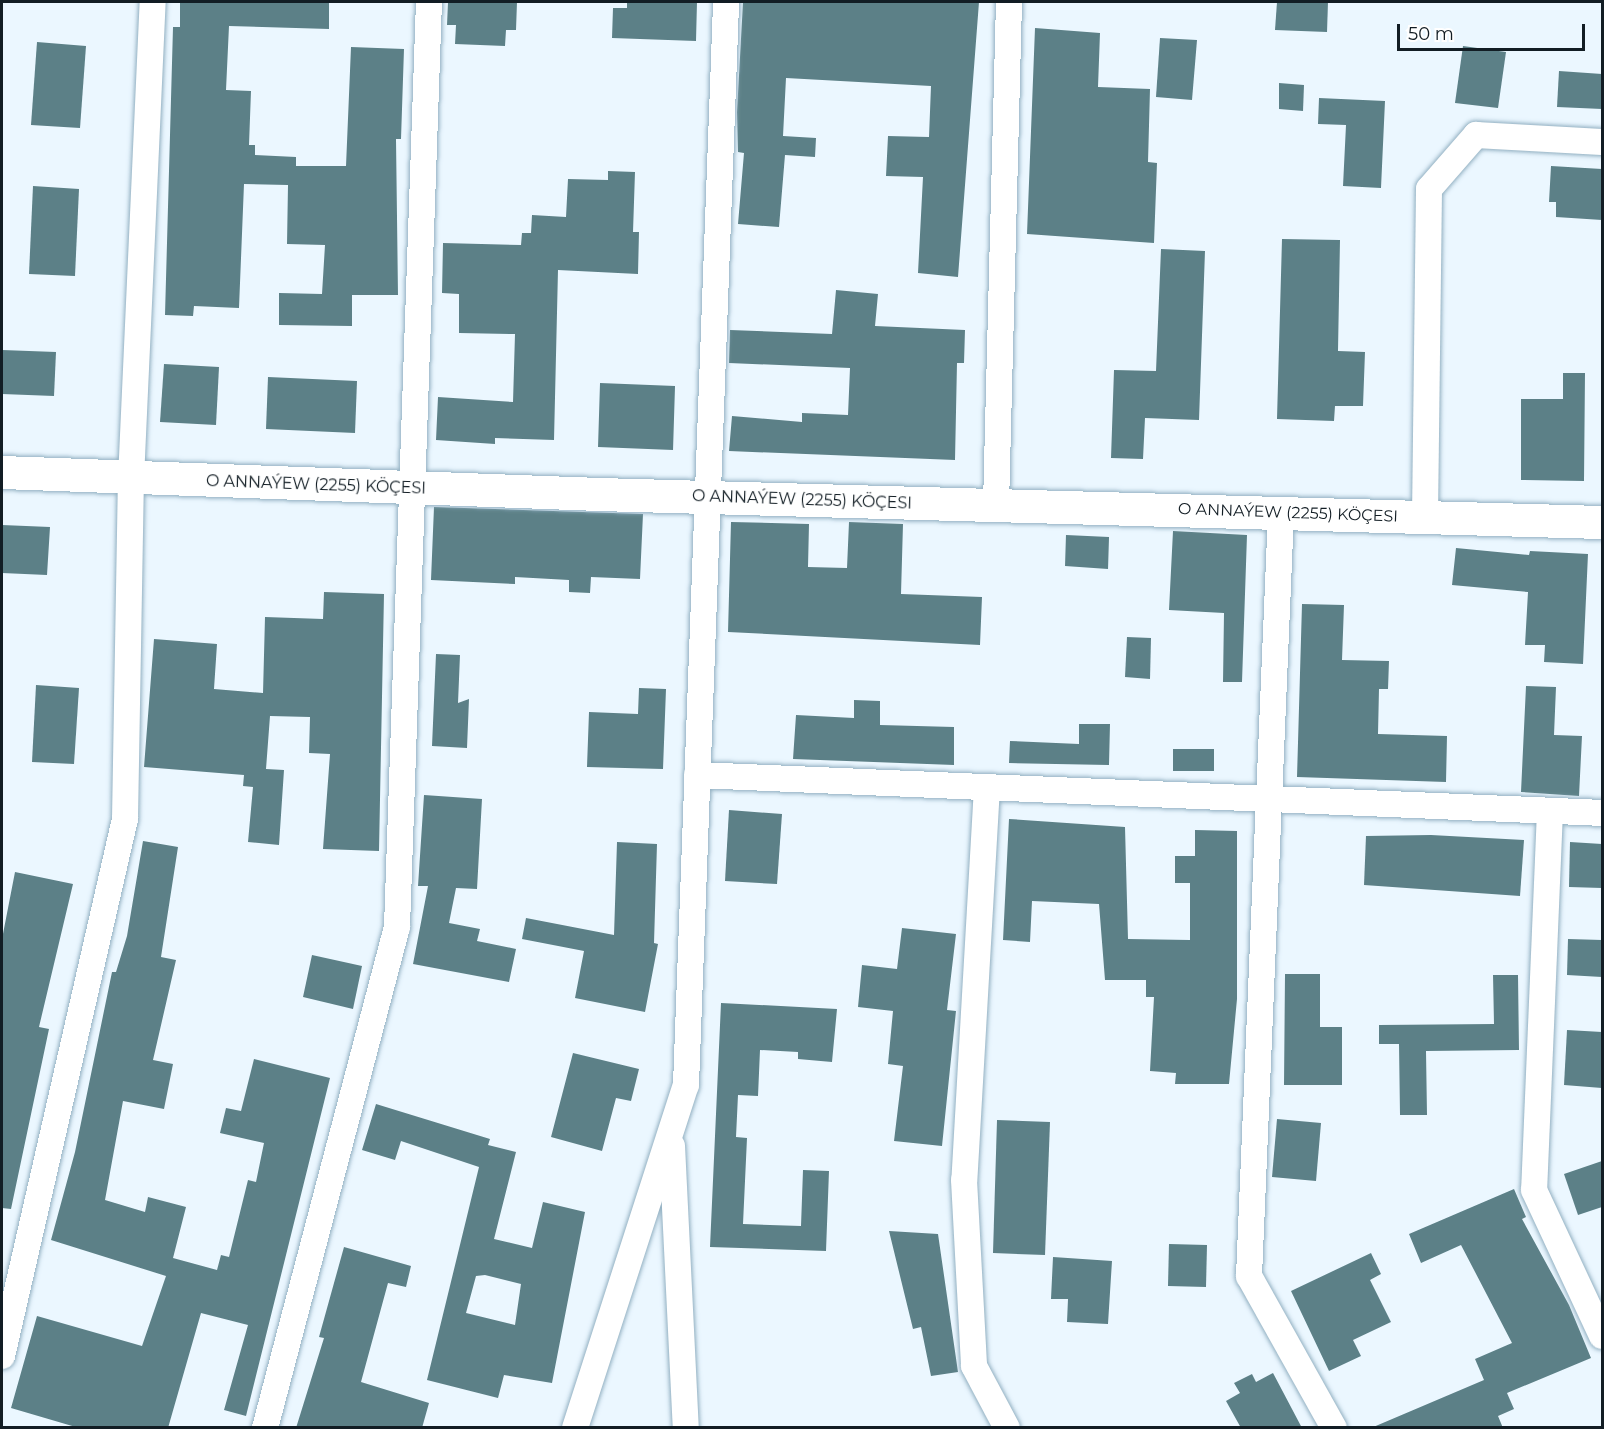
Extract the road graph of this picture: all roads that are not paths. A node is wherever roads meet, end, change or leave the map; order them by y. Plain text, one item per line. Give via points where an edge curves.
1 (153, 2) edge
2 (429, 2) edge
3 (726, 2) edge
4 (1009, 2) edge
5 (1602, 142) edge
6 (2, 472) edge
7 (131, 478) junction
8 (410, 488) junction
9 (706, 497) junction
10 (996, 505) junction
11 (1281, 513) junction
12 (1425, 517) junction
13 (1602, 522) edge
14 (697, 775) junction
15 (987, 788) junction
16 (1269, 799) junction
17 (1550, 811) junction
18 (1602, 813) edge
19 (672, 1131) junction
20 (1602, 1336) edge
21 (2, 1356) edge
22 (265, 1428) edge
23 (575, 1428) edge
24 (686, 1428) edge
25 (1007, 1428) edge
26 (1334, 1428) edge

1 - 7 street
2 - 8 street
3 - 9 street
4 - 10 street
5 - 12 street via 1476,135 1429,189
6 - 7 main road, O ANNAÝEW (2255) KÖÇESI
7 - 8 main road, O ANNAÝEW (2255) KÖÇESI
7 - 21 street via 125,819
8 - 9 main road, O ANNAÝEW (2255) KÖÇESI
8 - 22 street via 397,927
9 - 10 main road, O ANNAÝEW (2255) KÖÇESI
9 - 14 street
10 - 11 main road, O ANNAÝEW (2255) KÖÇESI
11 - 12 main road, O ANNAÝEW (2255) KÖÇESI
11 - 16 street
12 - 13 main road, O ANNAÝEW (2255) KÖÇESI
14 - 15 street
14 - 19 street via 686,1085
15 - 16 street
15 - 25 street via 964,1180 974,1366
16 - 17 street
16 - 26 street via 1249,1276
17 - 18 street
17 - 20 street via 1534,1190
19 - 23 street
19 - 24 street

